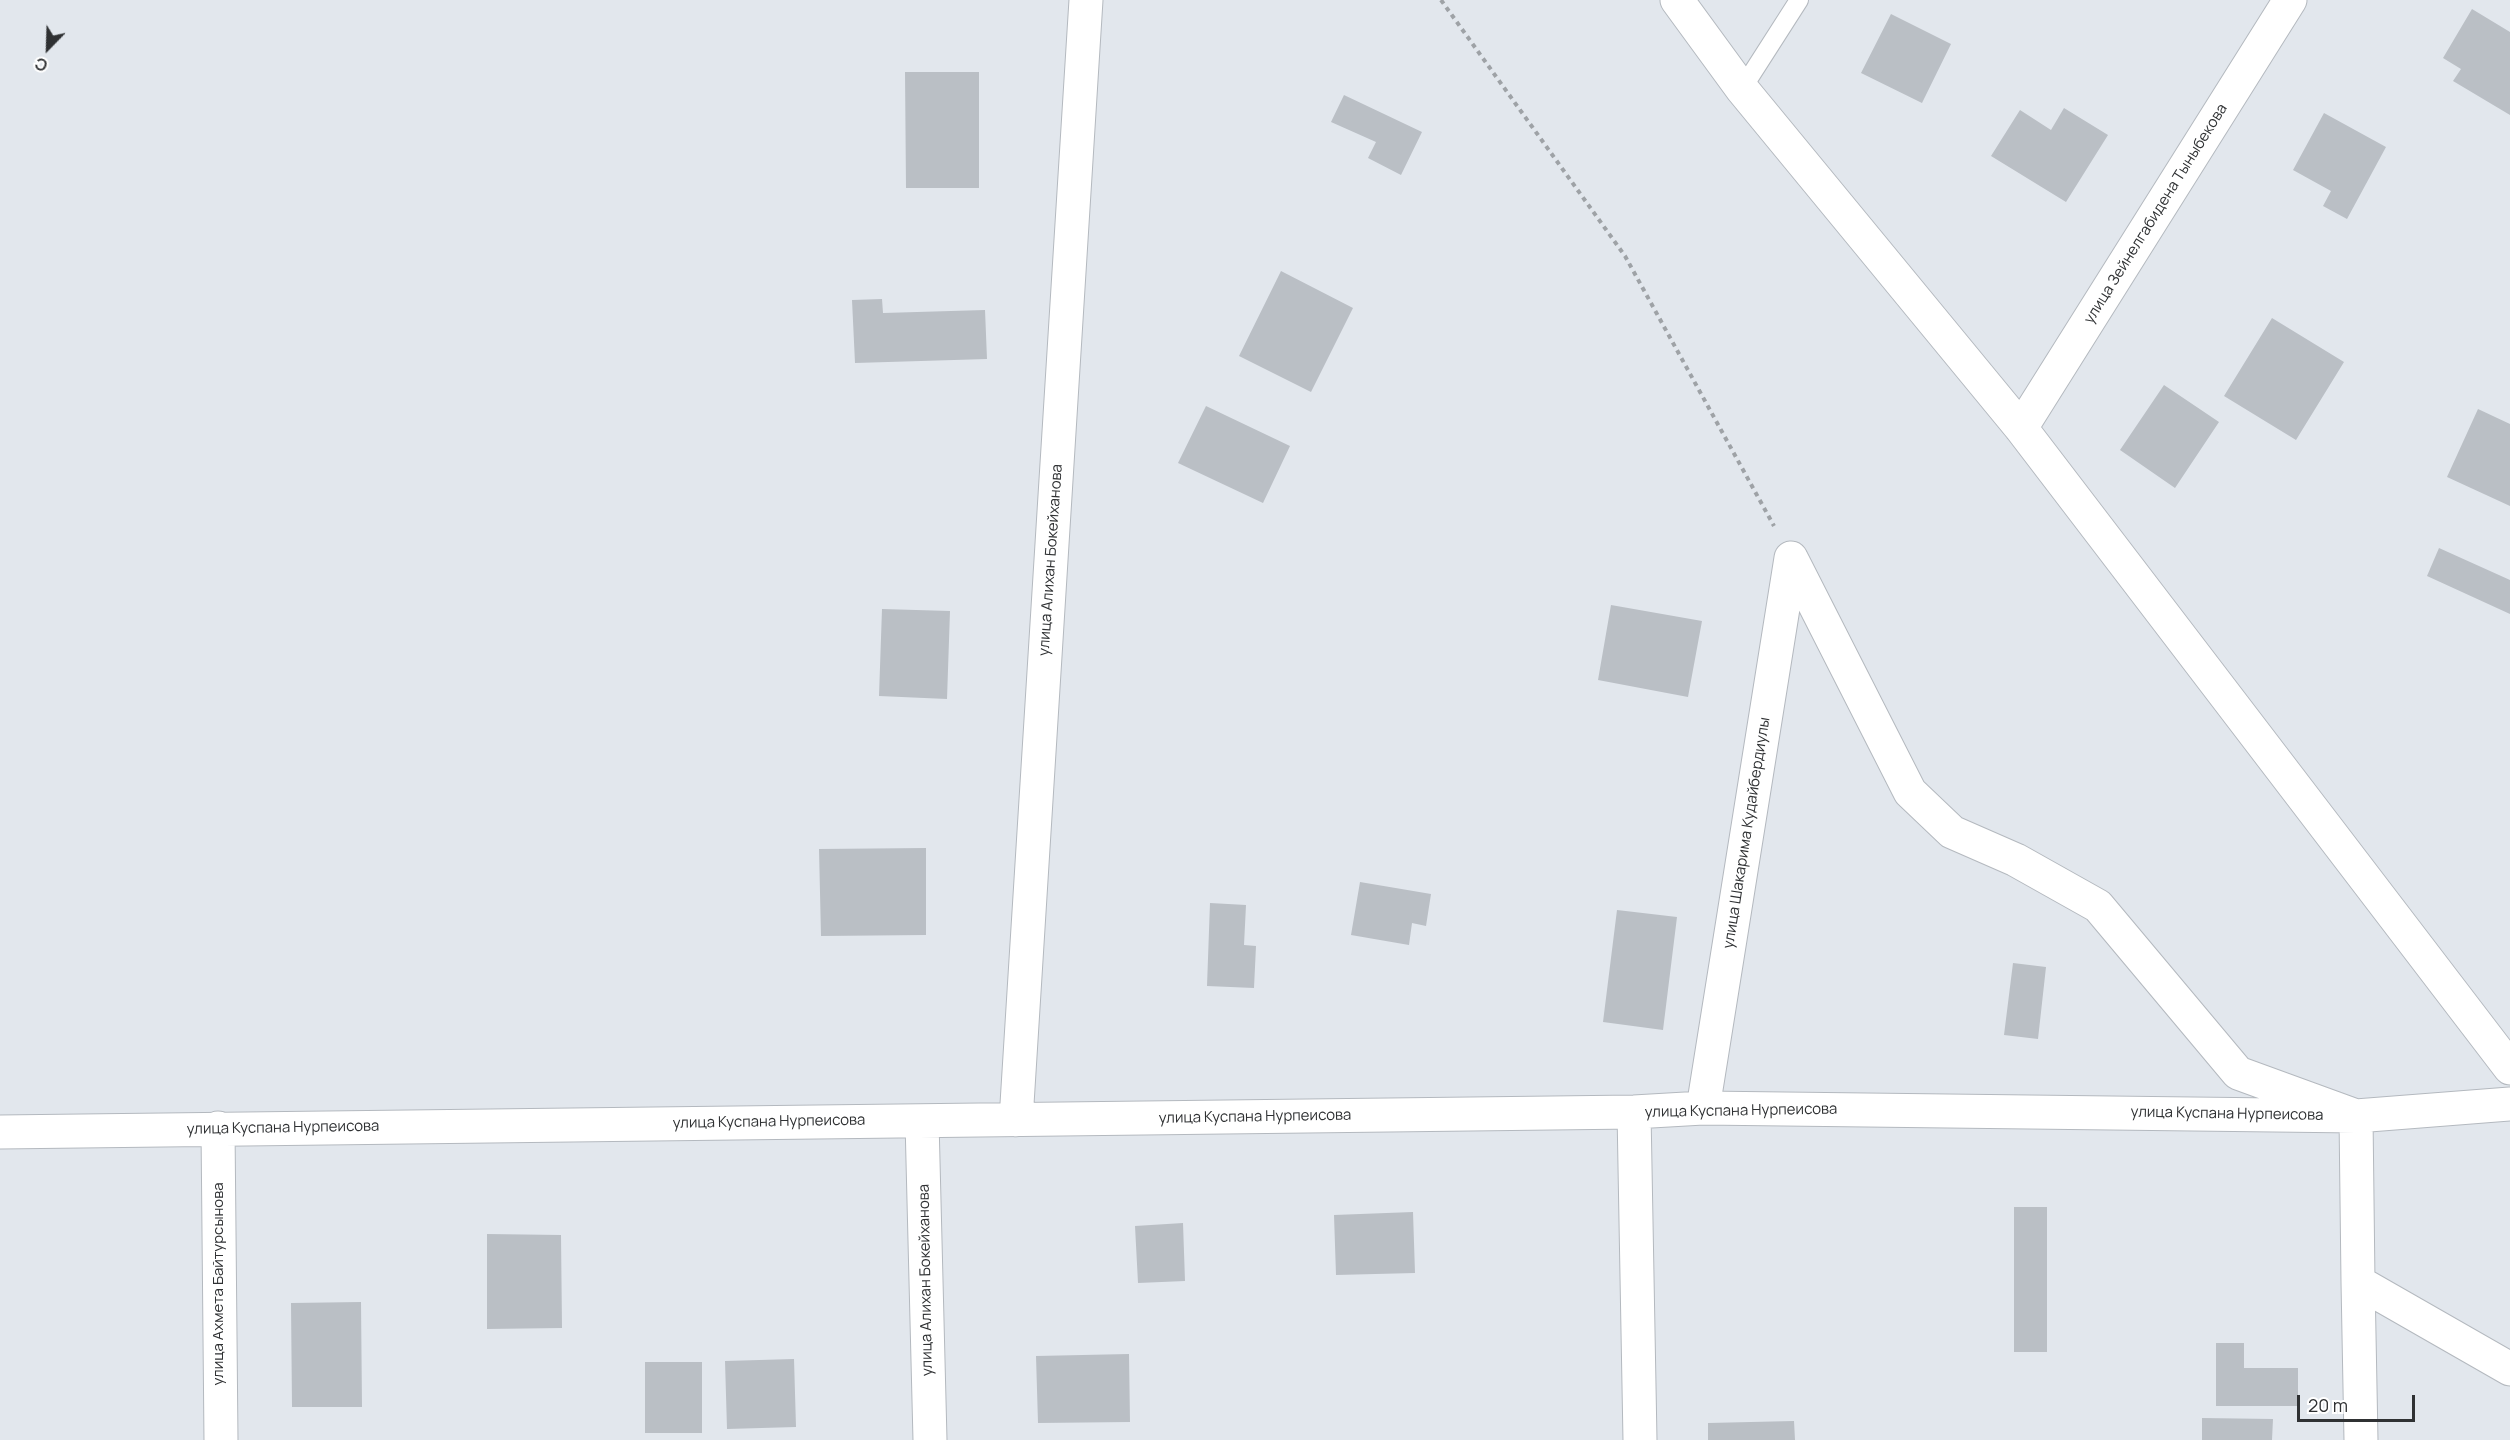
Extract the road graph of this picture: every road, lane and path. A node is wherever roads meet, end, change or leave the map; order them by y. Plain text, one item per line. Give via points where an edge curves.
1 (1086, 0) edge
2 (1441, 0) edge
3 (1677, 0) edge
4 (1800, 0) edge
5 (2290, 0) edge
6 (1742, 89) junction
7 (2021, 428) junction
8 (1791, 558) junction
9 (2510, 1068) edge
10 (2510, 1104) edge
11 (1703, 1108) junction
12 (1634, 1112) junction
13 (2356, 1116) junction
14 (1016, 1120) junction
15 (922, 1121) junction
16 (218, 1128) junction
17 (0, 1132) edge
18 (2358, 1282) junction
19 (2510, 1369) edge
20 (221, 1440) edge
21 (930, 1440) edge
22 (1640, 1440) edge
23 (2361, 1440) edge

1 - 14 street, улица Алихан Бокейханова
2 - 8 path via 1625,256
3 - 6 street
4 - 6 lane
5 - 7 street, улица Зейнелгабидена Тыныбекова
6 - 7 street
7 - 9 street
8 - 11 street, улица Шакарима Кудайбердиулы
8 - 13 street via 1910,792 1952,832 2016,860 2098,906 2238,1073
10 - 13 street, улица Куспана Нурпеисова
11 - 12 street, улица Куспана Нурпеисова
11 - 13 street, улица Куспана Нурпеисова
12 - 14 street, улица Куспана Нурпеисова
12 - 22 street
13 - 18 street
14 - 15 street, улица Куспана Нурпеисова
15 - 16 street, улица Куспана Нурпеисова
15 - 21 street, улица Алихан Бокейханова
16 - 17 street, улица Куспана Нурпеисова
16 - 20 street, улица Ахмета Байтурсынова
18 - 19 street
18 - 23 street

